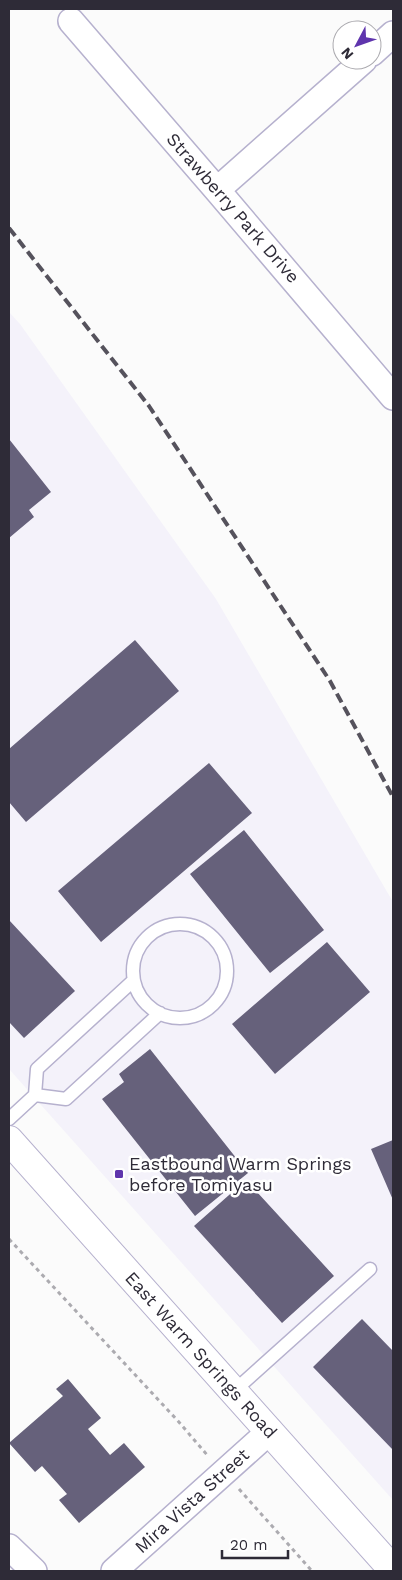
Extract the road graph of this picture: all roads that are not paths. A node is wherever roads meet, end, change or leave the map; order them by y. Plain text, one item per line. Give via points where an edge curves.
1 (71, 21) dead end
2 (393, 34) edge
3 (382, 44) edge
4 (353, 70) edge
5 (218, 190) junction
6 (393, 397) edge
7 (134, 980) junction
8 (160, 1013) junction
9 (35, 1095) junction
10 (9, 1119) edge
11 (9, 1140) edge
12 (370, 1268) dead end
13 (233, 1392) junction
14 (270, 1431) junction
15 (9, 1547) edge
16 (393, 1570) edge
17 (34, 1571) edge
18 (114, 1571) edge

1 - 5 street, Strawberry Park Drive
2 - 3 street
4 - 5 street
5 - 6 street, Strawberry Park Drive
7 - 8 lane via 148,1005
7 - 8 lane via 134,960 141,945 166,926 198,927 222,948 227,977 223,991 214,1003 189,1017
7 - 9 lane via 37,1069
8 - 9 lane via 66,1099
9 - 10 lane
11 - 13 main road, East Warm Springs Road
12 - 13 lane
13 - 14 main road, East Warm Springs Road
14 - 16 main road, East Warm Springs Road
14 - 18 street, Mira Vista Street
15 - 17 street

